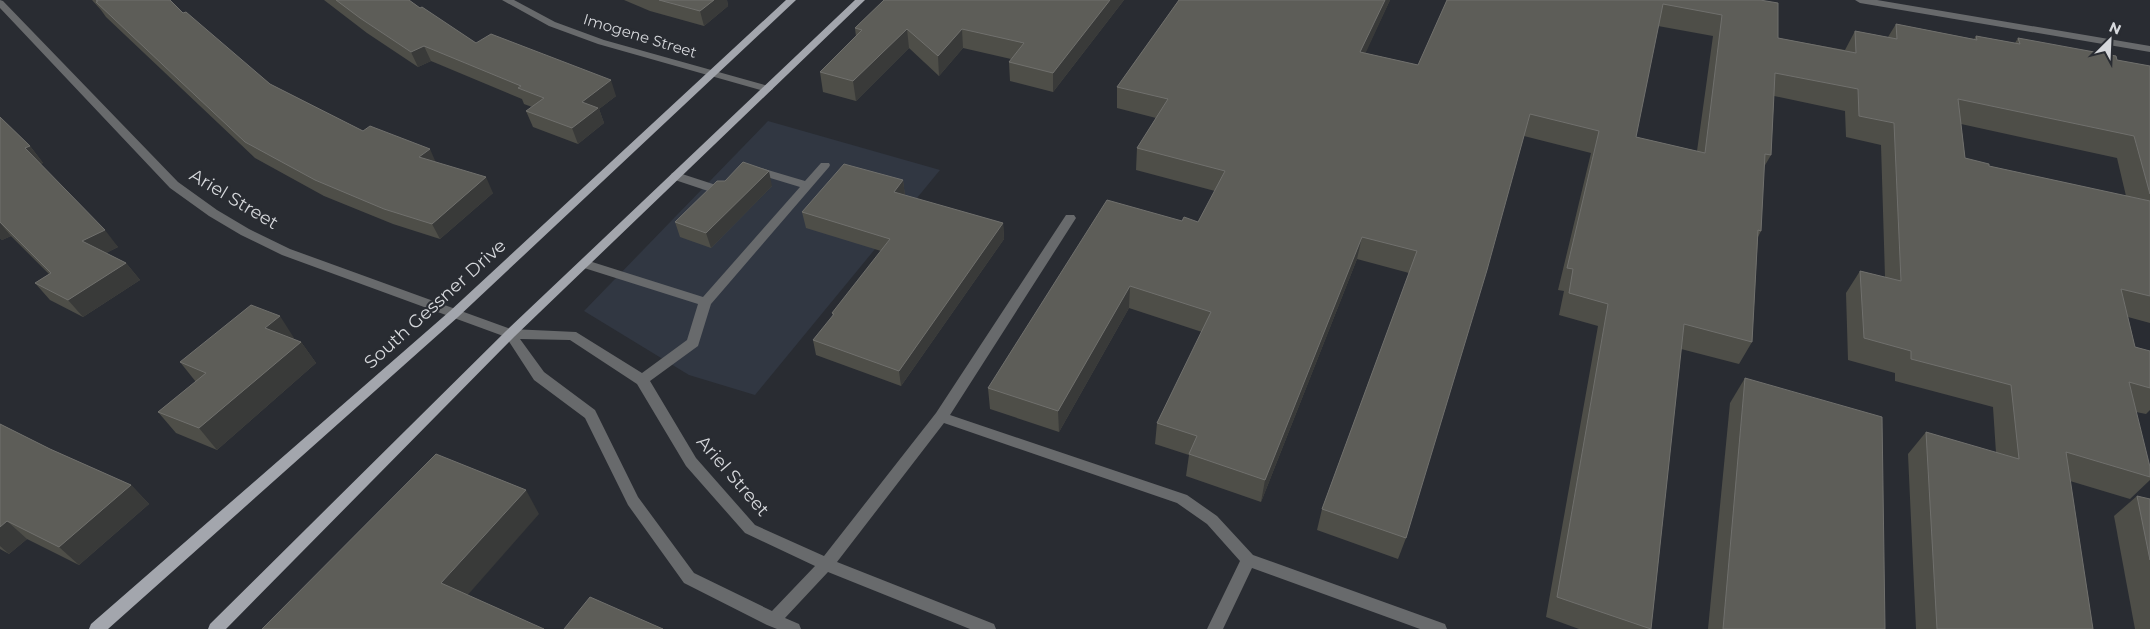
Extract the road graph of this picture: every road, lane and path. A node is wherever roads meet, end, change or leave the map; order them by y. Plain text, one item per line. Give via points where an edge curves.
1 (507, 0) edge
2 (791, 0) edge
3 (860, 0) edge
4 (1867, 1) edge
5 (0, 3) edge
6 (2150, 49) edge
7 (712, 73) junction
8 (768, 89) junction
9 (825, 164) dead end
10 (676, 176) junction
11 (807, 185) junction
12 (1070, 218) dead end
13 (584, 264) junction
14 (705, 302) junction
15 (454, 314) junction
16 (510, 334) junction
17 (642, 380) junction
18 (941, 417) junction
19 (1248, 560) junction
20 (826, 564) junction
21 (773, 620) junction
22 (97, 629) edge
23 (216, 629) edge
24 (794, 629) edge
25 (988, 629) edge
26 (1215, 629) edge
27 (1439, 629) edge

1 - 7 street, Imogene Street via 552,24 602,42
2 - 7 main road, South Gessner Drive
3 - 8 main road
4 - 6 street
5 - 15 street, Ariel Street via 174,185 213,213 286,252
7 - 8 street, Imogene Street
7 - 15 main road, South Gessner Drive
8 - 10 main road
9 - 11 street
10 - 11 street via 724,192 748,168
10 - 13 main road
11 - 14 street
12 - 18 street
13 - 14 street
13 - 16 main road
14 - 17 street via 693,343
15 - 16 street, Ariel Street
15 - 22 main road, South Gessner Drive
16 - 17 street, Ariel Street via 572,335
16 - 21 street via 539,376 590,414 633,501 689,578
16 - 23 main road
17 - 20 street, Ariel Street via 691,462 750,529
18 - 19 street via 1182,500 1212,520
18 - 20 street
19 - 26 street
19 - 27 street
20 - 21 street
20 - 25 street, Ariel Street
21 - 24 street

